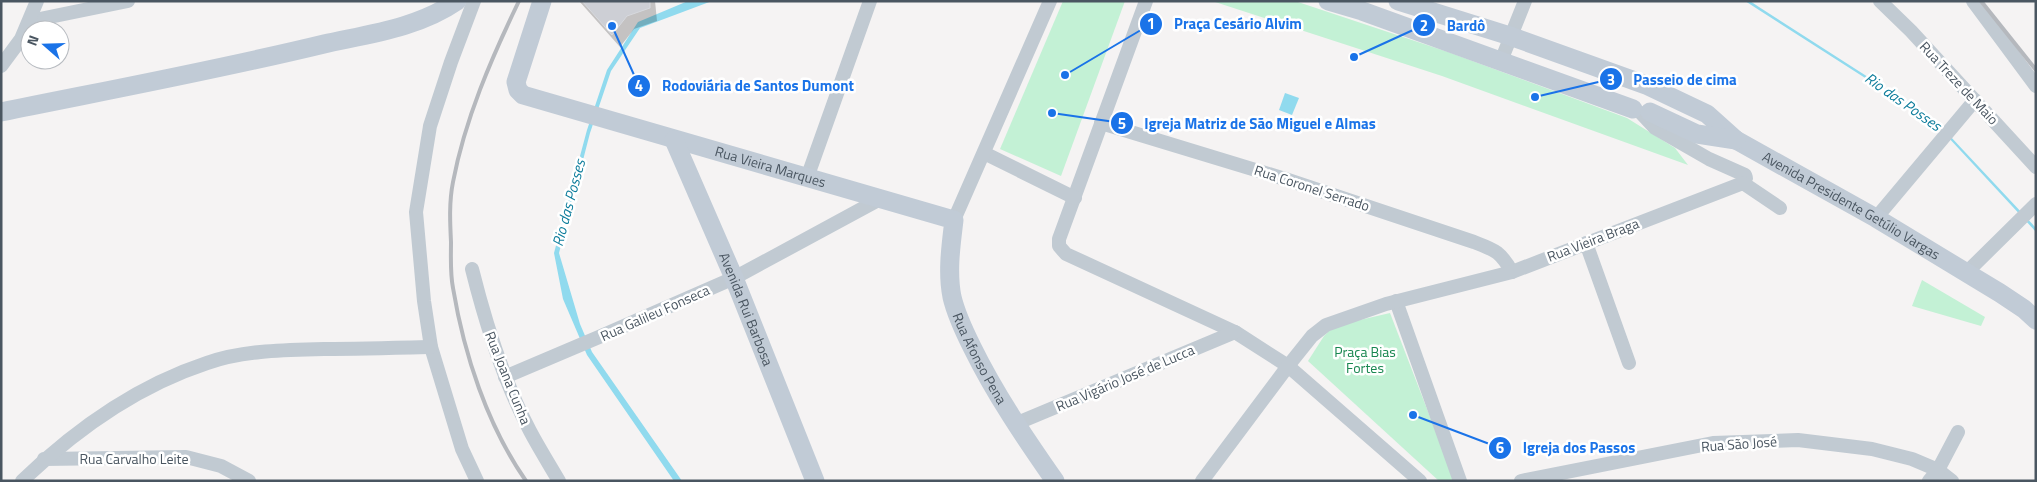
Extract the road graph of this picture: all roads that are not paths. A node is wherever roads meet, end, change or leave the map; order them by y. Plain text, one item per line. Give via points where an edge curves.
1 (37, 1) edge
2 (128, 1) edge
3 (456, 1) edge
4 (474, 1) edge
5 (542, 1) edge
6 (870, 1) edge
7 (1050, 1) edge
8 (1146, 1) edge
9 (1328, 1) edge
10 (1398, 1) edge
11 (1525, 1) edge
12 (1880, 1) edge
13 (1973, 1) edge
14 (30, 20) joint
15 (1510, 36) junction
16 (20, 40) edge
17 (1501, 60) junction
18 (1, 66) edge
19 (2036, 86) edge
20 (1650, 87) junction
21 (1975, 100) junction
22 (1, 112) edge
23 (1641, 112) junction
24 (1101, 123) junction
25 (674, 140) junction
26 (1736, 140) junction
27 (984, 153) junction
28 (2036, 167) edge
29 (807, 178) junction
30 (1743, 182) junction
31 (1075, 198) junction
32 (880, 199) junction
33 (2034, 206) edge
34 (1780, 208) dead end
35 (1876, 218) junction
36 (954, 220) junction
37 (1586, 243) junction
38 (472, 268) dead end
39 (1512, 272) junction
40 (1966, 274) junction
41 (734, 278) junction
42 (1396, 301) junction
43 (2036, 320) edge
44 (1235, 332) junction
45 (431, 348) junction
46 (1629, 363) dead end
47 (1288, 366) junction
48 (505, 377) junction
49 (1015, 424) junction
50 (1958, 432) dead end
51 (44, 459) junction
52 (1934, 476) edge
53 (22, 481) edge
54 (249, 481) edge
55 (477, 481) edge
56 (559, 481) edge
57 (815, 481) edge
58 (1055, 481) edge
59 (1202, 481) edge
60 (1420, 481) edge
61 (1460, 481) edge
62 (1521, 481) edge
63 (1952, 481) edge

1 - 14 street
2 - 14 street
3 - 22 main road via 421,21 381,31
4 - 45 street via 430,126 416,212
5 - 25 main road, Rua Vieira Marques via 516,82 518,90 523,95
6 - 29 street
7 - 27 street
8 - 24 street
9 - 17 main road, Avenida Presidente Getúlio Vargas
10 - 15 main road, Avenida Presidente Getúlio Vargas
11 - 15 street
12 - 21 street, Rua Treze de Maio
13 - 19 street
15 - 17 street
15 - 20 main road, Avenida Presidente Getúlio Vargas
16 - 18 street
17 - 23 main road, Avenida Presidente Getúlio Vargas
20 - 23 main road via 1637,87 1631,93 1629,101
20 - 26 main road, Avenida Presidente Getúlio Vargas via 1706,114
21 - 28 street, Rua Treze de Maio
21 - 35 street
23 - 26 main road, Avenida Presidente Getúlio Vargas via 1697,134
23 - 30 street via 1655,128 1745,175
24 - 31 street
24 - 39 street, Rua Coronel Serrado via 1466,239 1494,250 1503,257
25 - 29 main road, Rua Vieira Marques
25 - 41 main road, Avenida Rui Barbosa
26 - 35 main road, Avenida Presidente Getúlio Vargas
27 - 31 street
27 - 36 street
29 - 32 main road, Rua Vieira Marques
30 - 34 street
30 - 37 street, Rua Vieira Braga
31 - 44 street via 1059,240 1059,246 1066,254
32 - 36 main road, Rua Vieira Marques
32 - 41 street, Rua Galileu Fonseca
33 - 40 street
35 - 40 main road, Avenida Presidente Getúlio Vargas
36 - 49 main road, Rua Afonso Pena via 950,260 952,296 980,362
37 - 39 street, Rua Vieira Braga
37 - 46 street
38 - 48 street, Rua Joana Cunha
39 - 42 street, Rua Vieira Braga
40 - 43 main road, Avenida Presidente Getúlio Vargas via 2024,309
41 - 48 street, Rua Galileu Fonseca
41 - 57 main road, Avenida Rui Barbosa
42 - 47 street via 1326,325 1312,336
42 - 61 street
44 - 47 street
44 - 49 street, Rua Vigário José de Lucca
45 - 51 street via 292,350 208,362 147,388 101,415
45 - 55 street via 462,449
47 - 59 street
47 - 60 street
48 - 56 street, Rua Joana Cunha via 530,431
49 - 58 main road, Rua Afonso Pena
50 - 52 street
51 - 53 street
51 - 54 street, Rua Carvalho Leite via 186,457 221,466
52 - 62 street, Rua São José via 1912,460 1872,449 1798,440 1713,443
52 - 63 street, Rua São José

